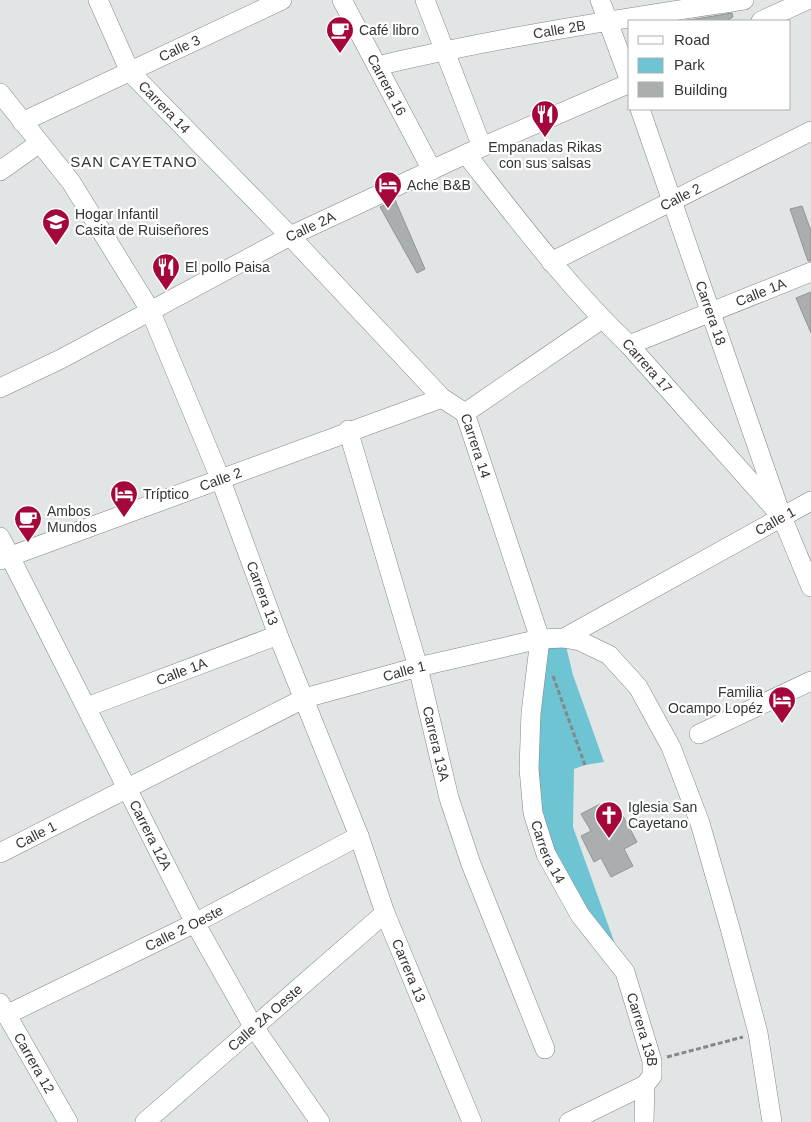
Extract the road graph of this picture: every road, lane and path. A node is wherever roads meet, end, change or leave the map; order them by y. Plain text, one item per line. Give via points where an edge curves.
1 (98, 0) edge
2 (282, 0) edge
3 (342, 0) edge
4 (424, 0) edge
5 (600, 0) edge
6 (744, 0) edge
7 (800, 1) edge
8 (763, 20) edge
9 (607, 21) junction
10 (443, 50) junction
11 (377, 66) junction
12 (130, 72) junction
13 (628, 77) edge
14 (628, 83) edge
15 (0, 93) edge
16 (640, 110) edge
17 (22, 122) junction
18 (811, 132) edge
19 (38, 144) junction
20 (474, 150) junction
21 (432, 170) junction
22 (0, 171) edge
23 (673, 201) junction
24 (290, 236) junction
25 (551, 262) junction
26 (811, 272) edge
27 (150, 310) junction
28 (712, 311) junction
29 (602, 320) junction
30 (629, 345) junction
31 (0, 388) edge
32 (442, 398) junction
33 (465, 413) junction
34 (348, 430) junction
35 (220, 478) junction
36 (811, 501) edge
37 (782, 517) junction
38 (0, 537) edge
39 (5, 558) edge
40 (811, 586) edge
41 (278, 636) junction
42 (564, 638) junction
43 (540, 639) junction
44 (418, 667) junction
45 (553, 675) dead end
46 (811, 680) edge
47 (305, 698) junction
48 (86, 707) junction
49 (700, 734) dead end
50 (585, 765) dead end
51 (128, 788) junction
52 (359, 836) junction
53 (0, 853) edge
54 (385, 914) junction
55 (195, 924) junction
56 (625, 972) joint
57 (3, 1009) edge
58 (253, 1026) junction
59 (758, 1033) junction
60 (545, 1049) dead end
61 (652, 1061) junction
62 (645, 1085) junction
63 (68, 1122) edge
64 (144, 1122) edge
65 (320, 1122) edge
66 (472, 1122) edge
67 (569, 1122) edge
68 (644, 1122) edge
69 (772, 1122) edge

1 - 12 street, Carrera 14
2 - 12 street, Calle 3
3 - 11 street, Carrera 16
4 - 10 street, Carrera 17
5 - 9 street
6 - 9 street, Calle 2B
7 - 8 street
9 - 10 street, Calle 2B
9 - 13 street
10 - 11 street, Calle 2B
10 - 20 street, Carrera 17
11 - 21 street, Carrera 16
12 - 17 street, Calle 3
12 - 24 street, Carrera 14
14 - 20 street, Calle 2A
15 - 17 street, Carrera 13
16 - 23 street, Carrera 18
17 - 19 street, Carrera 13
18 - 23 street, Calle 2
19 - 22 street
19 - 27 street, Carrera 13 via 71,182
20 - 21 street, Calle 2A
20 - 25 street, Carrera 17
21 - 24 street, Calle 2A
23 - 25 street, Calle 2
23 - 28 street, Carrera 18
24 - 27 street, Calle 2A
24 - 32 street, Carrera 14
25 - 29 street, Carrera 17
26 - 28 street, Calle 1A
27 - 31 street, Calle 2A
27 - 35 street, Carrera 13
28 - 30 street, Calle 1A
28 - 37 street, Carrera 18
29 - 30 street, Carrera 17
29 - 33 street
30 - 37 street, Carrera 17
32 - 33 street, Carrera 14
32 - 34 street, Calle 2
33 - 43 street, Carrera 14
34 - 35 street, Calle 2
34 - 44 street, Carrera 13A
35 - 39 street, Calle 2
35 - 41 street, Carrera 13
36 - 37 street, Calle 1
37 - 40 street, Carrera 17
37 - 42 street, Calle 1
38 - 39 street, Carrera 12A
39 - 48 street, Carrera 12A
41 - 47 street, Carrera 13
41 - 48 street, Calle 1A
42 - 43 street, Calle 1
42 - 59 street via 580,641 609,655 638,687 671,748 700,824
43 - 44 street, Calle 1
43 - 56 street, Carrera 14 via 529,760 533,813 546,854 580,915
44 - 47 street, Calle 1
44 - 60 street, Carrera 13A via 446,789 471,864
45 - 50 path
46 - 49 street
47 - 51 street, Calle 1
47 - 52 street, Carrera 13
48 - 51 street, Carrera 12A
51 - 53 street, Calle 1
51 - 55 street, Carrera 12A
52 - 54 street, Carrera 13
52 - 55 street, Calle 2 Oeste
54 - 58 street, Calle 2A Oeste
54 - 66 street, Carrera 13
55 - 57 street, Calle 2 Oeste
55 - 58 street, Carrera 12A
56 - 61 street, Carrera 13B
57 - 63 street, Carrera 12
58 - 64 street, Calle 2A Oeste
58 - 65 street, Carrera 12A
59 - 61 path
59 - 69 street
61 - 62 street, Carrera 13B via 652,1076
62 - 67 street
62 - 68 street, Carrera 13B

